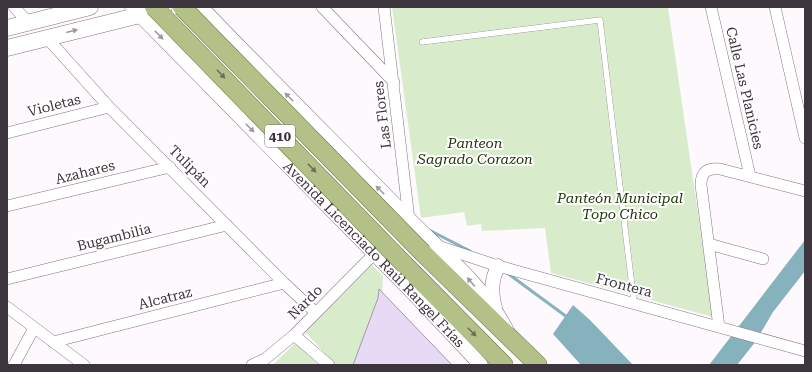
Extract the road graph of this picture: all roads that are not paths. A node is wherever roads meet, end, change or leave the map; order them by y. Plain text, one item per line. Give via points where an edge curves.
1 (14, 7) edge
2 (90, 7) edge
3 (164, 7) edge
4 (182, 7) edge
5 (201, 7) edge
6 (322, 7) edge
7 (384, 7) edge
8 (711, 7) edge
9 (775, 7) edge
10 (142, 10) edge
11 (28, 22) junction
12 (7, 28) edge
13 (47, 38) junction
14 (235, 42) junction
15 (422, 42) dead end
16 (7, 48) edge
17 (196, 74) junction
18 (394, 82) junction
19 (109, 107) junction
20 (7, 133) edge
21 (805, 138) edge
22 (170, 167) junction
23 (750, 176) junction
24 (805, 191) edge
25 (7, 206) edge
26 (409, 219) junction
27 (228, 225) junction
28 (709, 244) junction
29 (429, 249) junction
30 (374, 254) junction
31 (763, 259) dead end
32 (498, 266) junction
33 (7, 279) edge
34 (284, 283) junction
35 (634, 303) junction
36 (7, 307) edge
37 (495, 308) junction
38 (315, 312) junction
39 (720, 327) junction
40 (34, 328) junction
41 (294, 335) junction
42 (510, 336) junction
43 (53, 342) junction
44 (805, 351) edge
45 (14, 365) edge
46 (84, 365) edge
47 (252, 365) edge
48 (329, 365) edge
49 (481, 365) edge
50 (504, 365) edge
51 (538, 365) edge

1 - 11 street
2 - 11 main road
3 - 10 main road
4 - 29 main road, 410, bridge
5 - 14 street
6 - 18 street
7 - 18 street, Las Flores
8 - 23 street, Calle Las Planicies
9 - 21 street
13 -> 10 main road
10 -> 17 street, Avenida Licenciado Raúl Rangel Frías
10 -> 50 main road, 410, bridge via 405,265
11 - 12 main road
13 - 16 main road
13 - 19 street, Tulipán
14 - 17 street via 227,41 211,46 199,61
26 -> 14 street
15 - 35 lane via 600,20
17 -> 30 street, Avenida Licenciado Raúl Rangel Frías
18 - 26 street, Las Flores
19 - 20 street, Violetas
19 - 22 street, Tulipán
22 - 25 street, Azahares
22 - 27 street, Tulipán
23 - 24 street
23 - 28 street via 720,169 704,172 701,180
26 - 29 street
27 - 33 street, Bugambilia
27 - 34 street, Tulipán
28 - 31 street
28 - 39 street
29 - 32 street, Frontera
37 -> 29 street via 454,262
29 - 42 main road, 410
30 - 38 street, Nardo
30 - 49 street, Avenida Licenciado Raúl Rangel Frías
32 - 35 street, Frontera
32 - 37 street via 492,282
34 - 38 street, Tulipán
34 - 43 street, Alcatraz
35 - 39 street, Frontera
36 - 40 street
37 - 42 street
38 - 41 street, Nardo
39 - 44 street, Frontera
40 - 43 street
40 - 45 street
41 - 47 street, Nardo via 265,359
41 - 48 street
42 - 51 main road, 410
43 - 46 street

